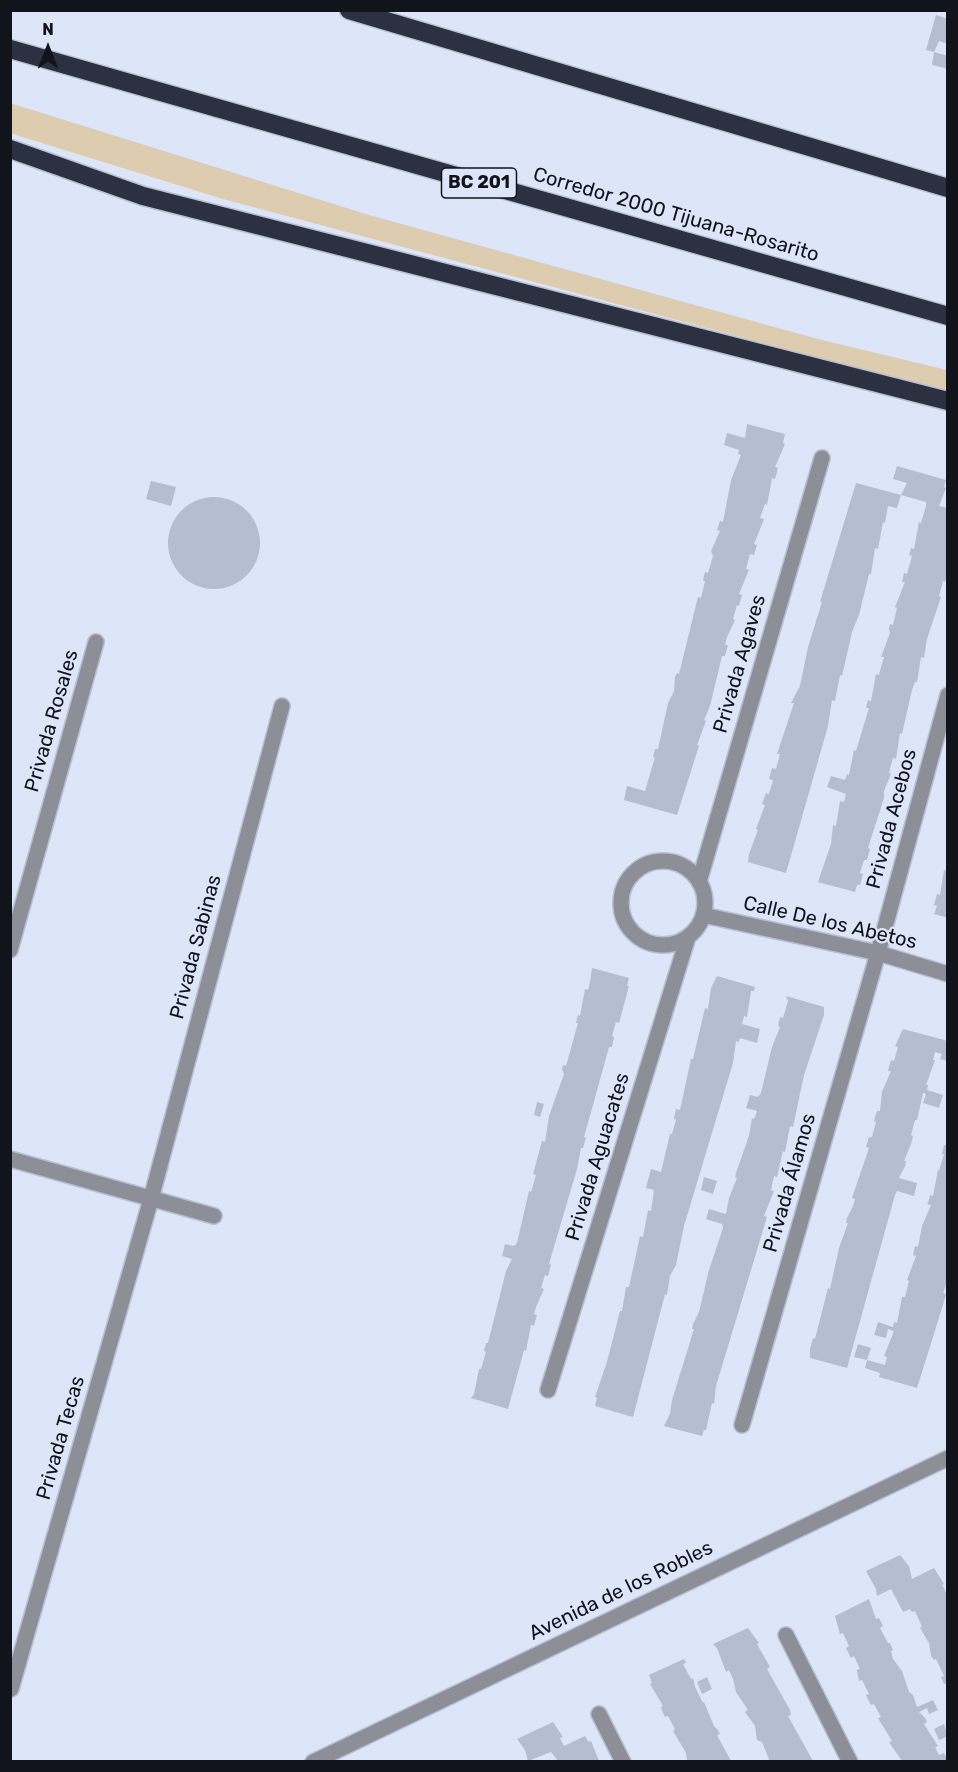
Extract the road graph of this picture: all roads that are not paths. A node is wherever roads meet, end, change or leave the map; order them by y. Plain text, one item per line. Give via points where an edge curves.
1 (349, 10) edge
2 (10, 49) edge
3 (10, 149) edge
4 (910, 177) junction
5 (948, 177) edge
6 (948, 188) edge
7 (948, 316) edge
8 (948, 400) edge
9 (822, 458) dead end
10 (96, 642) dead end
11 (948, 695) edge
12 (282, 706) dead end
13 (699, 882) junction
14 (703, 915) junction
15 (688, 937) junction
16 (10, 950) edge
17 (878, 953) junction
18 (948, 974) edge
19 (10, 1159) edge
20 (151, 1199) junction
21 (214, 1216) dead end
22 (548, 1390) dead end
23 (742, 1425) dead end
24 (948, 1458) edge
25 (786, 1635) dead end
26 (11, 1689) edge
27 (598, 1714) dead end
28 (313, 1761) edge
29 (623, 1761) edge
30 (850, 1761) edge

1 - 4 highway
2 - 7 highway, Corredor 2000 Tijuana-Rosarito / BC 201
3 - 8 highway via 143,196
4 - 5 highway
4 - 6 highway
9 - 13 street, Privada Agaves
10 - 16 street, Privada Rosales
11 - 17 street, Privada Acebos
12 - 20 street, Privada Sabinas
13 - 14 street via 705,898
13 - 15 street via 689,870 660,861 632,874 622,895 623,918 643,940 658,945 674,944
14 - 15 street
14 - 17 street, Calle De los Abetos
15 - 22 street, Privada Aguacates
17 - 18 street, Calle De los Abetos
17 - 23 street, Privada Álamos
19 - 20 street
20 - 21 street
20 - 26 street, Privada Tecas
24 - 28 street, Avenida de los Robles
25 - 30 street
27 - 29 street

